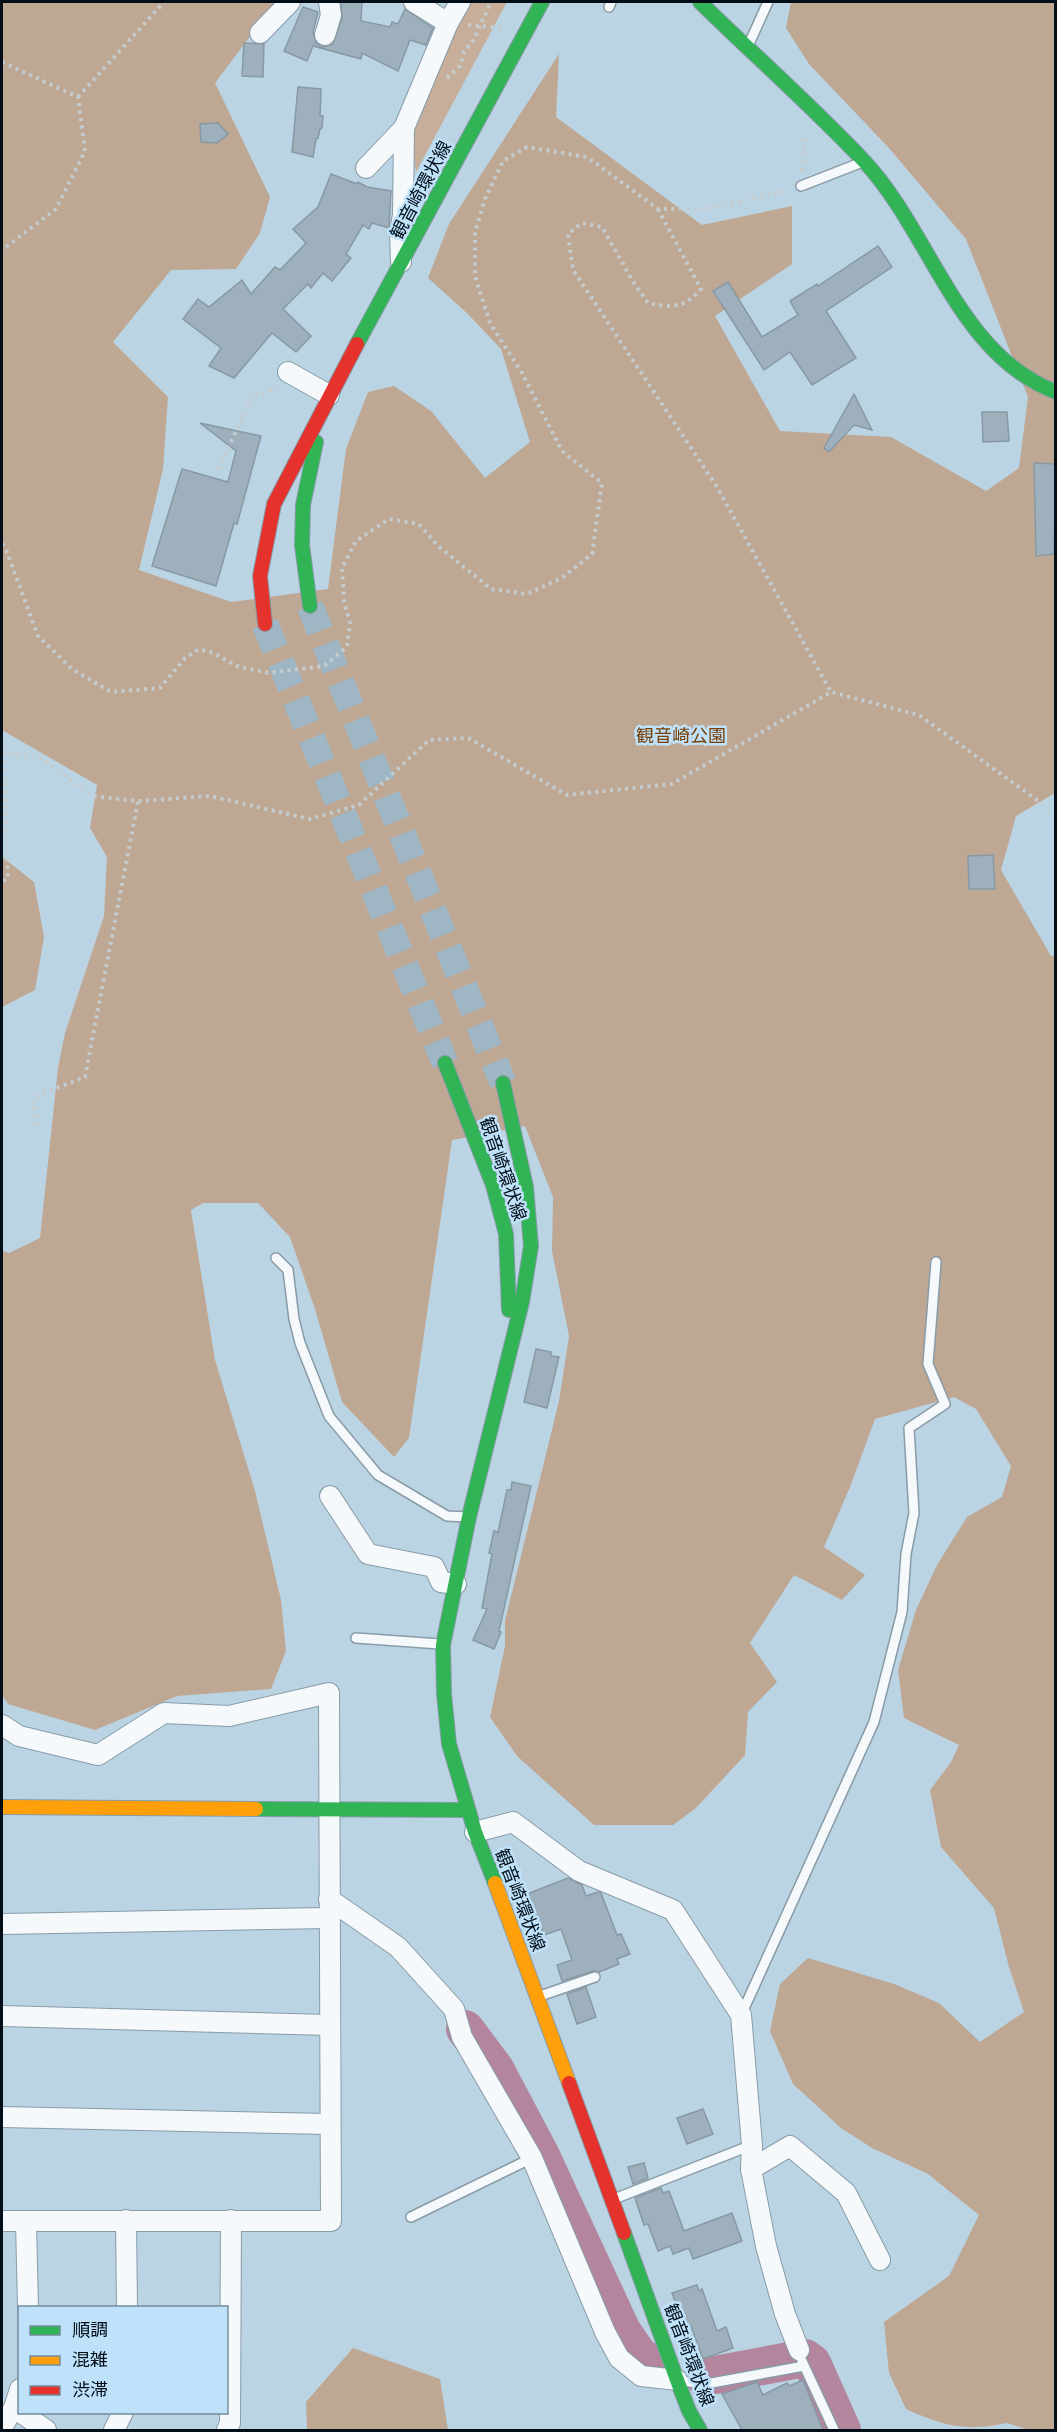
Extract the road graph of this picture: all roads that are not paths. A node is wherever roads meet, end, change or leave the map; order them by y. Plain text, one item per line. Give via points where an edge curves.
1 (290, 2) edge
2 (414, 2) edge
3 (460, 2) edge
4 (542, 2) edge
5 (700, 2) edge
6 (768, 2) edge
7 (334, 6) edge
8 (448, 23) junction
9 (260, 33) dead end
10 (324, 35) dead end
11 (747, 48) junction
12 (404, 128) junction
13 (865, 162) junction
14 (366, 168) dead end
15 (801, 186) road end
16 (401, 265) junction
17 (288, 372) road end
18 (1056, 392) edge
19 (329, 395) junction
20 (310, 606) tunnel mouth
21 (264, 624) tunnel mouth
22 (445, 1063) tunnel mouth
23 (503, 1083) tunnel mouth
24 (276, 1258) dead end
25 (936, 1262) dead end
26 (507, 1362) junction
27 (330, 1496) dead end
28 (470, 1517) junction
29 (456, 1584) junction
30 (356, 1638) dead end
31 (443, 1645) junction
32 (2, 1725) edge
33 (2, 1807) edge
34 (329, 1810) junction
35 (467, 1810) junction
36 (475, 1833) junction
37 (329, 1908) junction
38 (2, 1924) edge
39 (595, 1977) dead end
40 (538, 1996) junction
41 (741, 2015) junction
42 (2, 2016) edge
43 (329, 2025) junction
44 (2, 2117) edge
45 (330, 2124) junction
46 (752, 2145) junction
47 (532, 2158) junction
48 (752, 2169) junction
49 (612, 2199) junction
50 (411, 2217) dead end
51 (126, 2220) junction
52 (231, 2220) junction
53 (2, 2221) edge
54 (26, 2222) junction
55 (880, 2260) dead end
56 (28, 2306) edge
57 (127, 2306) edge
58 (801, 2358) junction
59 (677, 2380) junction
60 (18, 2405) edge
61 (28, 2414) edge
62 (122, 2414) edge
63 (2, 2427) edge
64 (231, 2428) edge
65 (46, 2430) edge
66 (114, 2430) edge
67 (700, 2430) edge
68 (834, 2430) edge

1 - 9 street
2 - 8 street
3 - 8 street
4 - 16 main road, 観音崎環状線
5 - 11 main road
6 - 11 lane
7 - 10 street
8 - 12 street
11 - 13 main road
12 - 14 street
12 - 16 street
13 - 15 lane
13 - 18 main road via 996,355 1035,384
16 - 19 main road, 観音崎環状線
17 - 19 street
19 - 20 main road, 観音崎環状線 via 303,505 302,545
19 - 21 main road, 観音崎環状線 via 274,504 260,576
22 - 26 main road, 観音崎環状線 via 493,1185 506,1234
23 - 26 main road, 観音崎環状線 via 526,1187 531,1246
24 - 28 lane via 288,1270 300,1343 329,1416 378,1475 447,1516
25 - 41 lane via 928,1364 945,1404 909,1428 914,1514 906,1554 902,1612 891,1660 874,1722
26 - 28 main road, 観音崎環状線
27 - 29 street via 368,1554 434,1567 441,1582
28 - 29 main road, 観音崎環状線
29 - 31 main road, 観音崎環状線
30 - 31 lane
31 - 35 main road, 観音崎環状線 via 449,1744
32 - 34 street via 19,1736 98,1755 164,1713 229,1716 329,1693
33 - 34 main road
34 - 35 main road
34 - 37 street
35 - 36 main road, 観音崎環状線
36 - 40 main road, 観音崎環状線
36 - 41 street via 513,1822 579,1871 673,1910
37 - 38 street
37 - 43 street
37 - 47 street via 398,1947 454,2009 462,2037
39 - 40 lane
40 - 49 main road, 観音崎環状線
41 - 46 street
42 - 43 street
43 - 45 street
44 - 45 street
45 - 52 street via 331,2221
46 - 48 street
46 - 49 lane
47 - 50 lane
47 - 59 street via 619,2358 641,2376
48 - 55 street via 790,2146 846,2193
48 - 58 street via 766,2246
49 - 59 main road, 観音崎環状線
51 - 52 street
51 - 54 street
51 - 57 street
52 - 64 street
53 - 54 street
54 - 56 street
58 - 59 lane via 706,2384
58 - 68 lane
59 - 67 main road, 観音崎環状線
60 - 63 street
61 - 65 street
62 - 66 street

